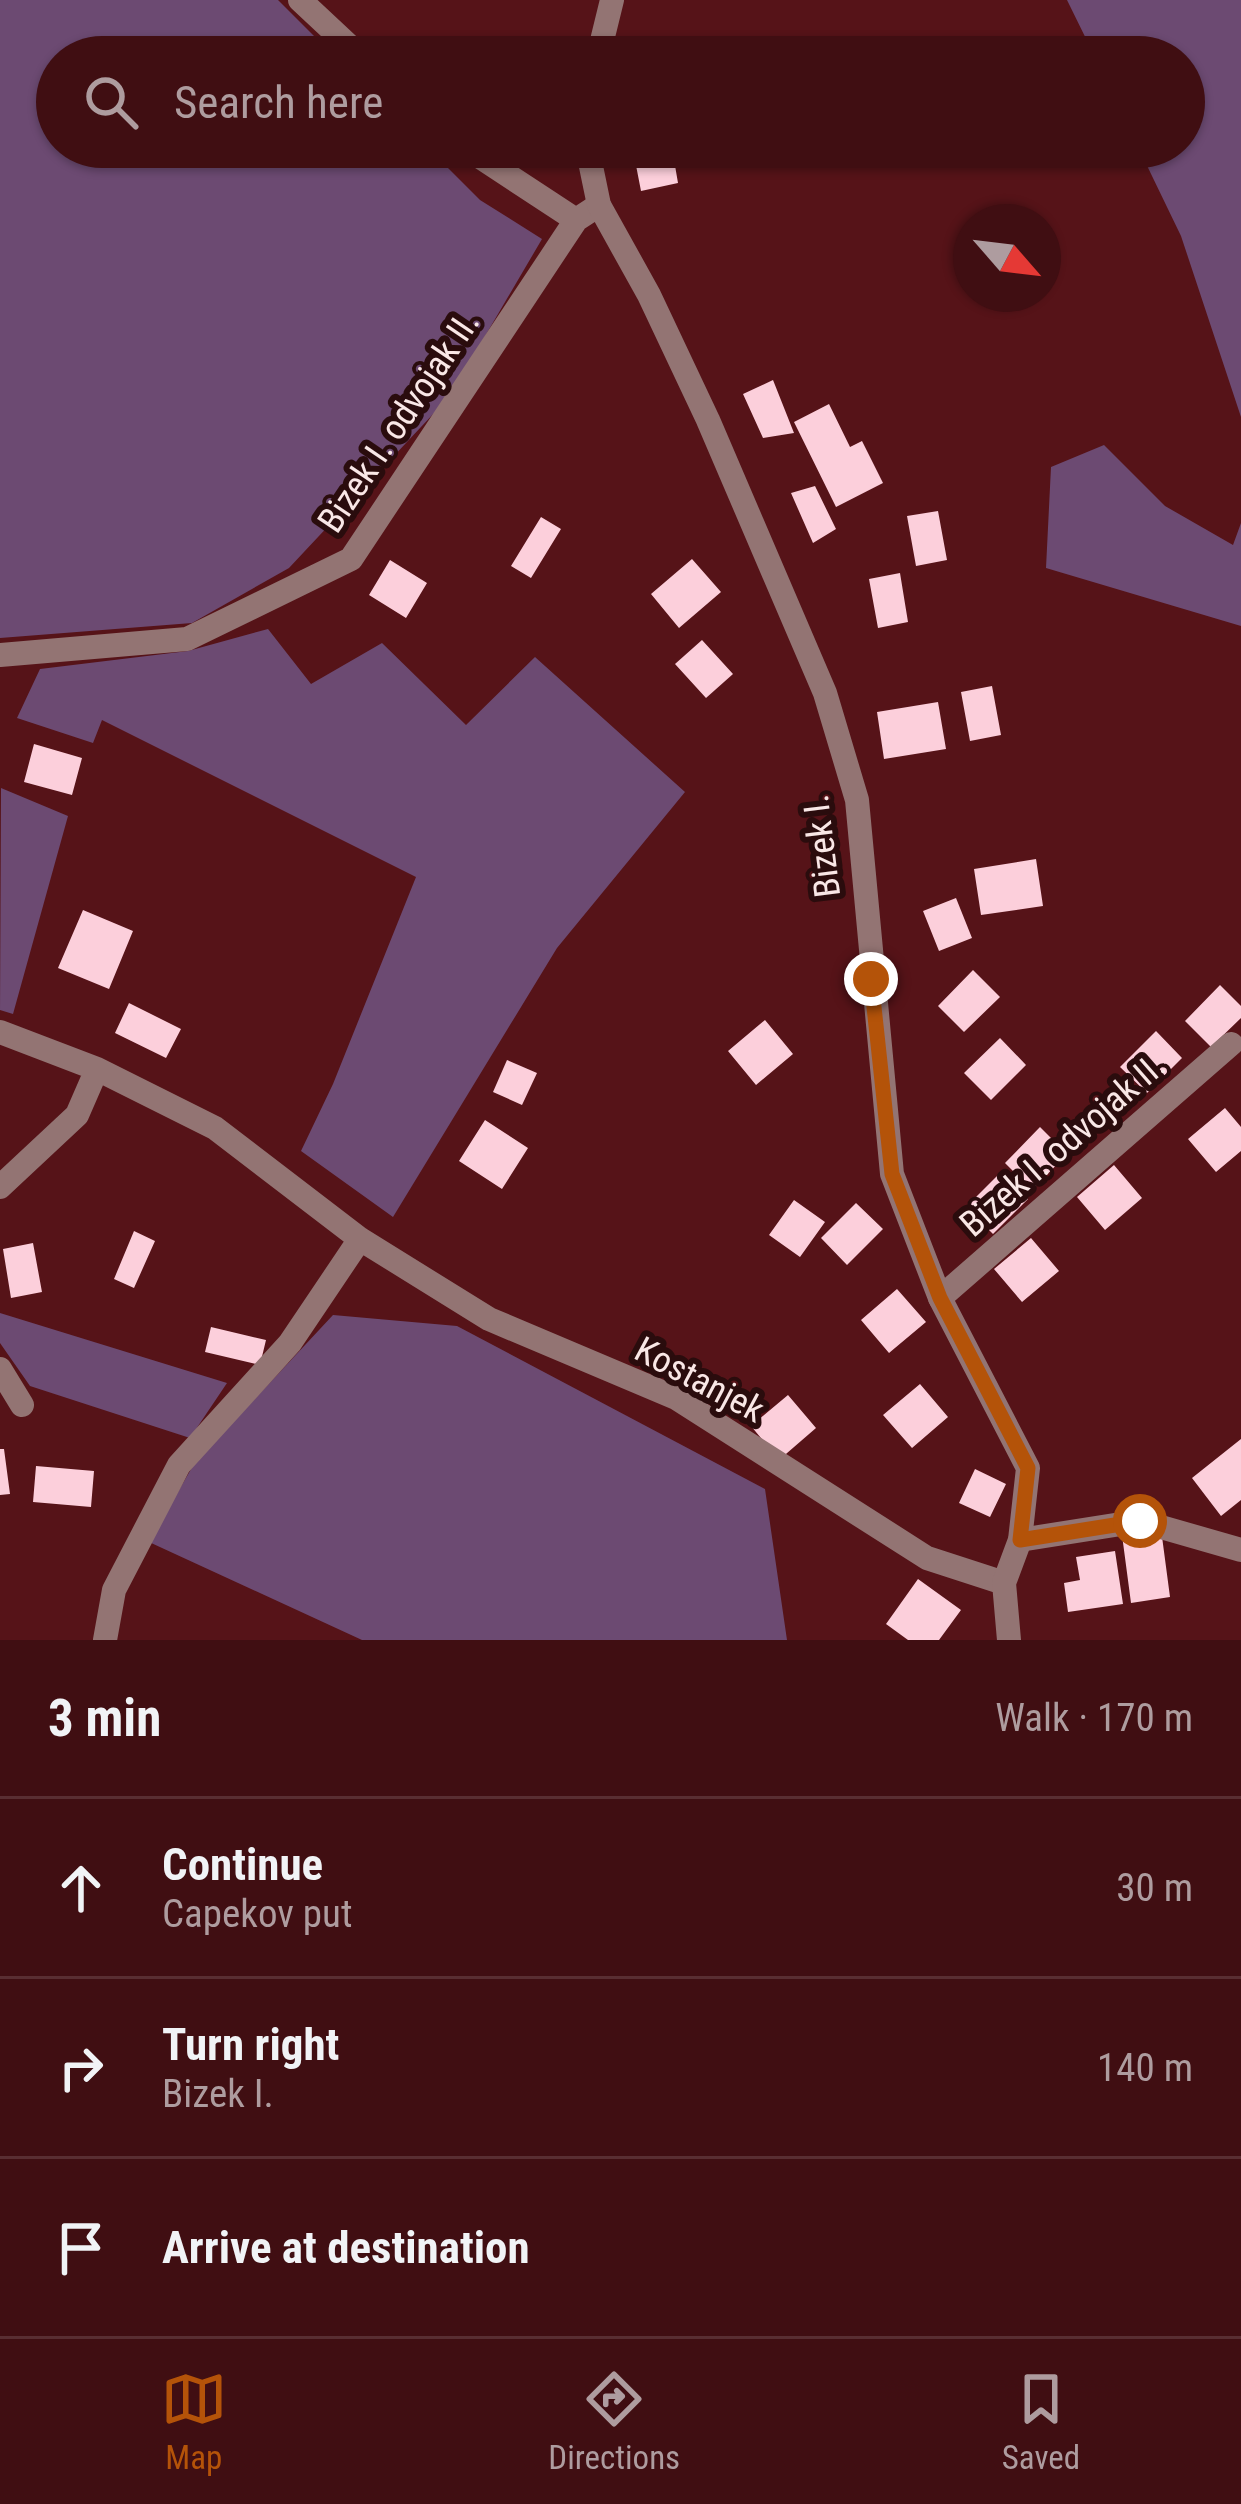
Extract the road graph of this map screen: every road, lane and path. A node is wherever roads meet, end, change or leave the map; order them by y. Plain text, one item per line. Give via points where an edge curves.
1 (300, 0) edge
2 (612, 0) edge
3 (339, 36) edge
4 (603, 36) edge
5 (497, 168) edge
6 (591, 168) edge
7 (599, 205) junction
8 (576, 220) junction
9 (0, 655) edge
10 (0, 1032) edge
11 (1231, 1044) dead end
12 (97, 1069) junction
13 (0, 1187) edge
14 (360, 1239) junction
15 (940, 1298) junction
16 (0, 1369) edge
17 (22, 1405) dead end
18 (1020, 1540) junction
19 (1241, 1550) edge
20 (1004, 1583) junction
21 (105, 1640) edge
22 (1009, 1640) edge

1 - 3 street
2 - 4 street
5 - 8 street
6 - 7 street, Bizek I.
7 - 8 street, Bizek I. odvojak II.
7 - 15 street, Bizek I. via 708,420 825,693 857,800 892,1174
8 - 9 street, Bizek I. odvojak II. via 351,559 187,639
10 - 12 street, Kostanjek
11 - 15 street, Bizek I. odvojak II.
12 - 13 street via 77,1115
12 - 14 street, Kostanjek via 215,1128
14 - 20 street, Kostanjek via 489,1319 676,1398 927,1558
14 - 21 street via 290,1343 179,1465 115,1590
15 - 18 street, Bizek I. via 1028,1468
16 - 17 street
18 - 19 street via 1140,1521
18 - 20 street, Bizek I.
20 - 22 street, Bizek I.

